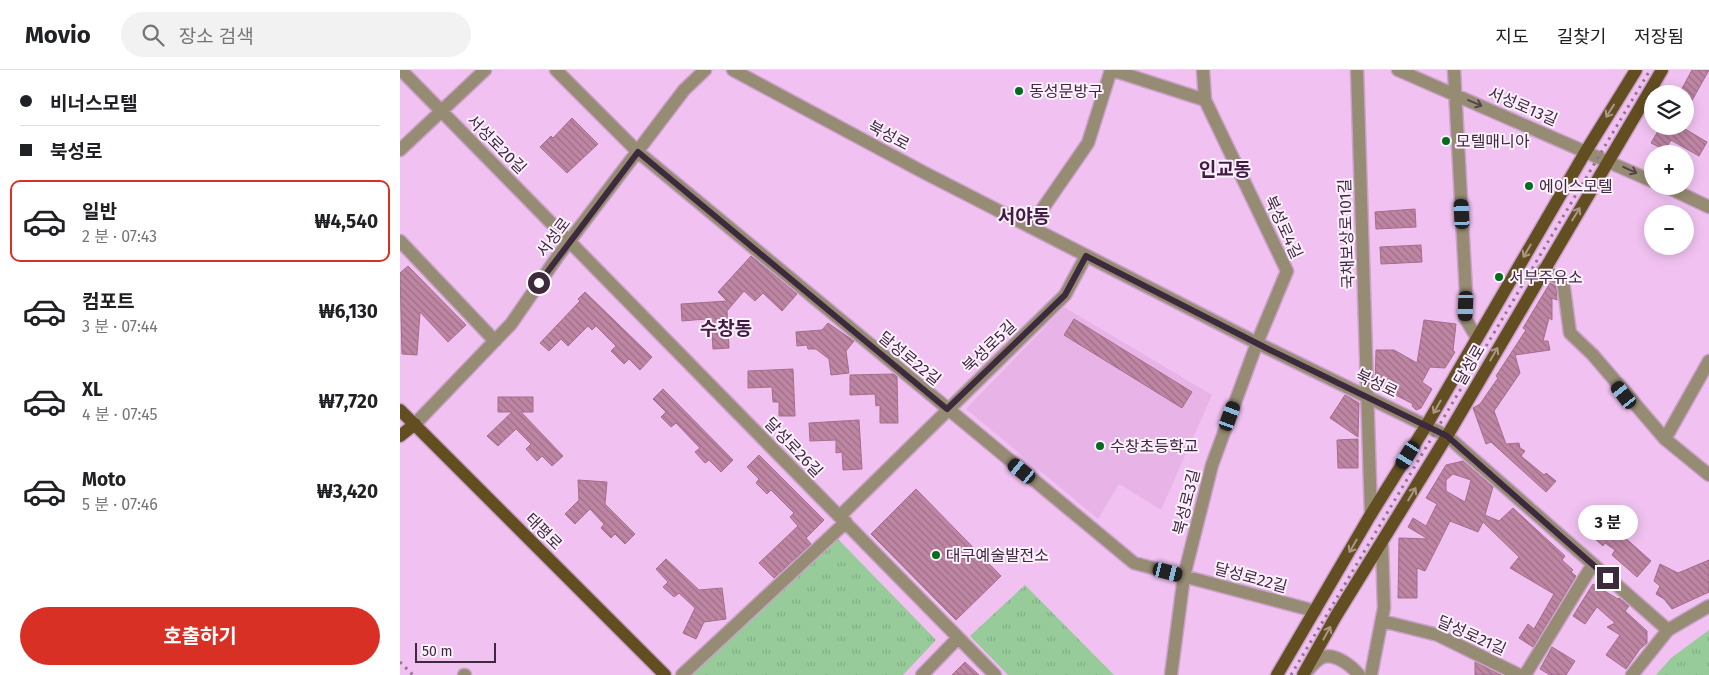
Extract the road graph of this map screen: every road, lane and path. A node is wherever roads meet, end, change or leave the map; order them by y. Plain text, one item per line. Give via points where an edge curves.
1 (402, 70) edge
2 (485, 70) edge
3 (556, 70) edge
4 (696, 70) edge
5 (705, 70) edge
6 (734, 70) edge
7 (1112, 70) edge
8 (1203, 70) edge
9 (1357, 70) edge
10 (1398, 70) edge
11 (1454, 70) edge
12 (1636, 70) edge
13 (1662, 70) edge
14 (684, 90) junction
15 (1456, 95) junction
16 (1205, 100) junction
17 (442, 111) junction
18 (400, 150) edge
19 (1586, 150) junction
20 (638, 152) junction
21 (1608, 160) junction
22 (1644, 177) edge
23 (1684, 195) edge
24 (1709, 207) edge
25 (1030, 227) junction
26 (400, 241) edge
27 (570, 241) junction
28 (1086, 256) junction
29 (1542, 270) junction
30 (1477, 338) junction
31 (494, 341) junction
32 (1257, 343) junction
33 (1709, 361) edge
34 (1368, 396) junction
35 (947, 409) junction
36 (400, 410) edge
37 (415, 424) junction
38 (1426, 426) junction
39 (400, 436) edge
40 (1447, 436) junction
41 (1665, 439) junction
42 (1709, 476) edge
43 (1371, 514) junction
44 (843, 519) junction
45 (1382, 544) junction
46 (1593, 564) junction
47 (1184, 576) junction
48 (1709, 606) edge
49 (1315, 610) junction
50 (1382, 622) junction
51 (1668, 630) junction
52 (958, 638) junction
53 (665, 675) edge
54 (682, 675) edge
55 (922, 675) edge
56 (995, 675) edge
57 (1171, 675) edge
58 (1277, 675) edge
59 (1303, 675) edge
60 (1359, 675) edge
61 (1371, 675) edge
62 (1520, 675) edge
63 (1525, 675) edge
64 (1632, 675) edge

1 - 17 street, 서성로20길
2 - 17 street
3 - 20 street
4 - 14 street
5 - 14 street, 서성로
6 - 25 street, 북성로
7 - 16 street
7 - 25 street via 1088,143
8 - 16 street, 북성로4길
9 - 34 street, 국채보상로101길
10 - 15 street, 서성로13길
11 - 15 street
12 -> 19 main road
13 - 21 main road, 달성로
14 - 20 street, 서성로
15 -> 19 street, 서성로13길
15 - 30 street via 1465,318
16 - 32 street, 북성로4길 via 1287,271
17 - 18 street
17 - 27 street, 서성로20길
19 - 21 street, 서성로13길
19 -> 30 main road
20 - 27 street, 서성로
20 - 35 street, 달성로22길
21 -> 22 street, 서성로13길
29 -> 21 main road, 달성로
23 - 24 street
25 - 28 street, 북성로
26 - 31 street
27 - 31 street, 서성로 via 511,324
27 - 44 street, 달성로26길
28 - 32 street, 북성로
28 - 35 street, 북성로5길 via 1065,295
40 -> 29 main road, 달성로
29 - 41 street via 1563,281 1570,333
30 -> 38 main road
31 - 37 street, 서성로
32 - 34 street, 북성로
32 - 47 street, 북성로3길 via 1212,465
33 - 41 street
34 - 38 street, 북성로
34 - 43 street
35 - 44 street, 북성로5길
35 - 47 street, 달성로22길 via 1134,563
36 - 37 main road, 태평로
37 - 39 main road
37 - 53 main road, 태평로
38 - 40 street, 북성로
38 - 43 main road
45 -> 40 main road, 달성로
40 - 46 street, 북성로
41 - 42 street
43 -> 49 main road
44 - 52 street, 달성로26길
44 - 54 street, 북성로5길
45 - 50 street
59 -> 45 main road, 달성로
46 - 51 street, 북성로
46 - 63 street
47 - 49 street, 달성로22길
47 - 57 street, 북성로3길
48 - 51 street
49 - 58 main road
50 - 61 street
50 - 62 street, 달성로21길 via 1438,635
51 - 64 street
52 - 55 street
52 - 56 street, 달성로26길
59 - 60 street via 1323,657 1333,657

